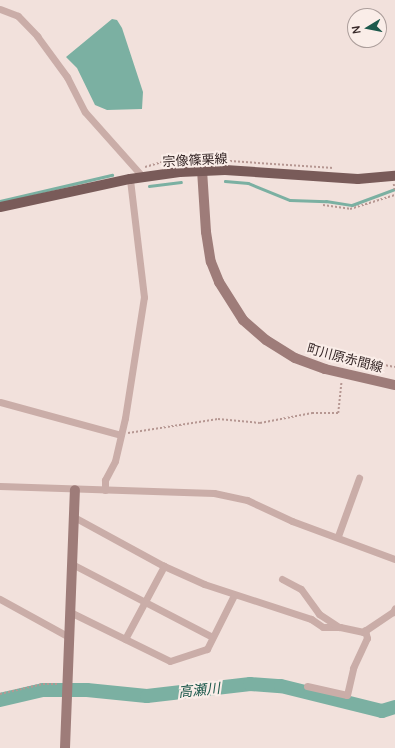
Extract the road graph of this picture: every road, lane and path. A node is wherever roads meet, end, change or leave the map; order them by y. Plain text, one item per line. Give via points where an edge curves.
1 (0, 9) edge
2 (202, 170) junction
3 (395, 176) edge
4 (143, 177) junction
5 (130, 179) junction
6 (395, 195) edge
7 (323, 205) dead end
8 (0, 208) edge
9 (331, 355) dead end
10 (395, 367) edge
11 (341, 373) junction
12 (395, 385) edge
13 (0, 402) edge
14 (121, 435) junction
15 (359, 478) dead end
16 (0, 486) edge
17 (75, 490) junction
18 (105, 490) junction
19 (74, 517) junction
20 (338, 536) junction
21 (395, 560) edge
22 (72, 564) junction
23 (164, 566) junction
24 (282, 579) dead end
25 (234, 595) junction
26 (0, 599) edge
27 (145, 602) junction
28 (395, 608) edge
29 (70, 612) junction
30 (340, 627) junction
31 (365, 630) junction
32 (68, 637) junction
33 (212, 638) junction
34 (125, 639) junction
35 (68, 683) junction
36 (307, 686) dead end
37 (0, 694) edge
38 (65, 748) edge

1 - 4 street via 18,16 37,36 67,77 85,112
2 - 3 main road, 宗像篠栗線 via 358,179
2 - 4 main road, 宗像篠栗線
2 - 11 main road, 町川原赤間線 via 209,252 219,282 235,308 253,329 277,348 310,364
4 - 5 main road, 宗像篠栗線
5 - 8 main road, 宗像篠栗線
5 - 14 street via 144,297
6 - 7 path via 350,210
9 - 10 path
11 - 12 main road, 町川原赤間線
11 - 14 path via 338,413 312,413 260,423 218,419
13 - 14 street
14 - 18 street via 115,461 105,480
15 - 20 street
16 - 17 street
17 - 18 street
17 - 19 main road
18 - 20 street via 214,493 247,500 292,521
19 - 22 main road
19 - 23 street
20 - 21 street
22 - 27 street
22 - 29 main road
23 - 25 street
23 - 27 street
24 - 30 street via 301,588 319,614
25 - 30 street via 311,620 323,627
25 - 33 street
26 - 32 street
27 - 33 street
27 - 34 street
28 - 31 street via 393,612
29 - 32 main road
29 - 34 street
30 - 31 street
31 - 36 street via 367,638 353,668 347,695
32 - 35 main road
33 - 34 street via 207,649 170,662
35 - 37 path via 44,684
35 - 38 main road

